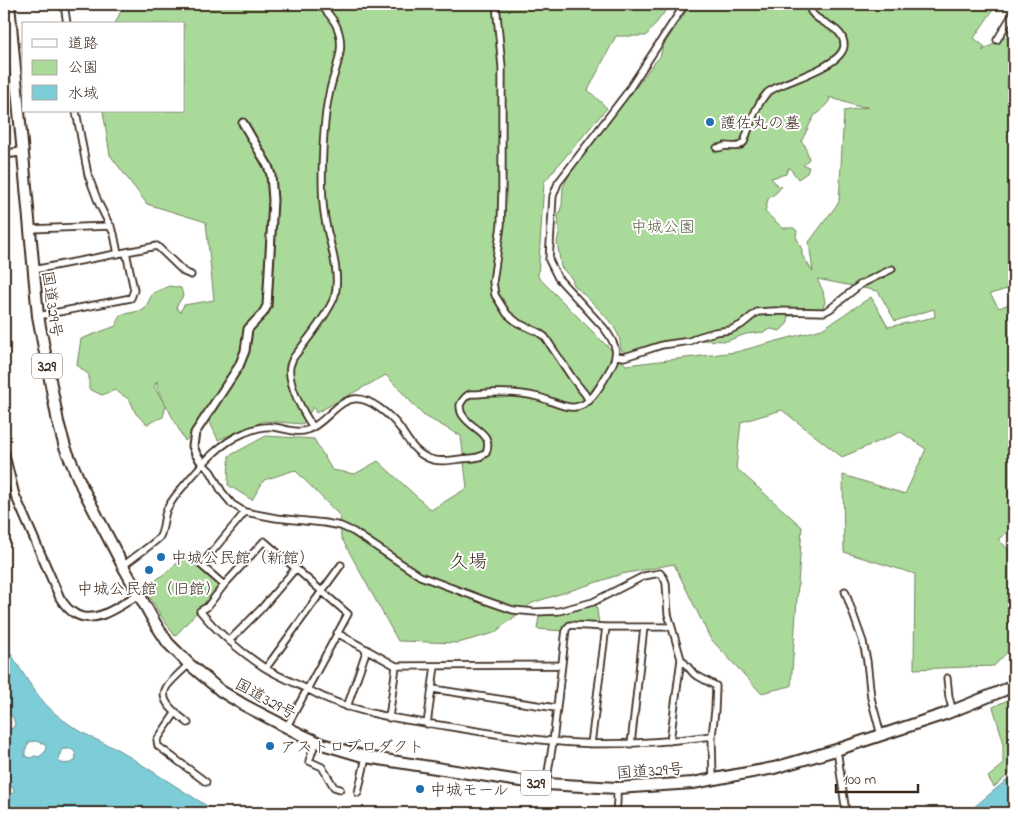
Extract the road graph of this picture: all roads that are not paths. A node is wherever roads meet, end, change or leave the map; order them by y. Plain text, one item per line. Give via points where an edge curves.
1 (9, 4) edge
2 (64, 4) edge
3 (320, 4) edge
4 (496, 4) edge
5 (685, 4) edge
6 (809, 4) edge
7 (1014, 12) edge
8 (66, 22) edge
9 (7, 24) edge
10 (997, 40) dead end
11 (76, 112) edge
12 (242, 123) dead end
13 (717, 148) dead end
14 (22, 152) junction
15 (4, 154) edge
16 (111, 226) junction
17 (29, 229) junction
18 (126, 252) junction
19 (118, 254) junction
20 (892, 269) dead end
21 (33, 270) junction
22 (191, 275) dead end
23 (38, 316) junction
24 (616, 356) junction
25 (589, 401) junction
26 (313, 427) junction
27 (4, 451) edge
28 (203, 464) junction
29 (245, 512) junction
30 (341, 565) dead end
31 (123, 566) junction
32 (296, 568) junction
33 (224, 585) junction
34 (322, 590) junction
35 (845, 591) dead end
36 (139, 594) junction
37 (606, 627) junction
38 (644, 627) junction
39 (671, 627) junction
40 (337, 633) junction
41 (230, 641) junction
42 (367, 650) junction
43 (680, 659) junction
44 (188, 664) junction
45 (562, 665) junction
46 (396, 666) junction
47 (435, 666) junction
48 (266, 668) junction
49 (947, 678) dead end
50 (1014, 686) edge
51 (307, 689) junction
52 (433, 689) junction
53 (347, 706) junction
54 (556, 708) junction
55 (176, 712) junction
56 (953, 712) junction
57 (389, 718) junction
58 (188, 723) dead end
59 (427, 724) junction
60 (286, 728) junction
61 (881, 735) junction
62 (712, 736) junction
63 (316, 741) junction
64 (670, 741) junction
65 (553, 742) junction
66 (592, 744) junction
67 (631, 744) junction
68 (836, 750) junction
69 (366, 757) junction
70 (713, 780) junction
71 (206, 782) dead end
72 (546, 784) junction
73 (617, 788) junction
74 (340, 789) dead end
75 (358, 793) dead end
76 (616, 813) edge
77 (846, 813) edge

1 - 9 highway, 国道329号 / 329
2 - 8 street
3 - 26 street via 331,16 341,37 340,56 325,118 322,160 324,213 336,285 328,310 290,367 297,397
4 - 25 street via 502,67 502,190 493,282 495,296 507,314 545,337
5 - 24 street via 626,94 558,183 553,196 549,260 558,278 610,337
6 - 13 street via 812,13 839,33 844,42 841,54 829,64 768,92 742,145
7 - 10 street
9 - 14 highway, 国道329号 / 329
11 - 16 street via 88,175
12 - 28 street via 271,175 273,200 267,306 248,329 239,366 195,433 193,446
14 - 15 street
14 - 17 highway, 国道329号 / 329
16 - 17 street
16 - 19 street
17 - 21 highway, 国道329号 / 329
18 - 19 street
18 - 22 street via 156,246
18 - 23 street via 134,290 131,298
19 - 21 street
20 - 24 street via 861,284 824,312 757,312 730,330
21 - 23 highway, 国道329号 / 329
23 - 31 highway, 国道329号 / 329 via 65,447
24 - 25 street
25 - 26 street via 572,407 525,394 469,394 460,405 462,416 484,434 489,445 486,453 478,458 429,459 414,449 395,422 363,399 347,401
26 - 28 street via 301,431 273,427 251,430 220,448
27 - 36 street via 15,495 60,598 67,607 74,614 97,616
28 - 29 street via 232,504
28 - 31 street via 166,510 160,537
29 - 33 street via 201,565
29 - 39 street via 341,526 420,576 512,610 559,611 593,602 644,576 660,573 666,583
30 - 34 street
31 - 36 highway, 国道329号 / 329
32 - 33 street via 264,541
32 - 34 street
32 - 41 street
33 - 41 street via 200,611
34 - 40 street via 348,614
34 - 48 street
35 - 61 street via 863,642
36 - 44 highway, 国道329号 / 329 via 168,643
37 - 38 street
37 - 45 street via 570,625 566,629
37 - 66 street
38 - 39 street
38 - 67 street
39 - 43 street
40 - 42 street
40 - 51 street
41 - 48 street
42 - 46 street
42 - 53 street
43 - 62 street via 694,674 716,686
43 - 64 street
44 - 55 street via 166,688 164,695
44 - 60 highway, 国道329号 / 329 via 222,691
45 - 47 street
45 - 54 street
46 - 47 street
46 - 57 street
47 - 52 street
48 - 51 street
49 - 56 street
50 - 56 highway, 国道329号 / 329
51 - 53 street
51 - 60 street
52 - 54 street
52 - 59 street
53 - 57 street
54 - 65 street
55 - 58 street
55 - 71 street via 157,740 158,746
56 - 61 highway, 国道329号 / 329
57 - 59 street
59 - 65 street
60 - 63 highway, 国道329号 / 329
61 - 68 highway, 国道329号 / 329
62 - 64 street
62 - 70 street
63 - 69 highway, 国道329号 / 329
63 - 74 street via 309,761 322,767 334,787
64 - 67 street
65 - 66 street
65 - 72 street
66 - 67 street
68 - 70 highway, 国道329号 / 329 via 774,768
68 - 77 street
69 - 72 highway, 国道329号 / 329
69 - 75 street
70 - 73 highway, 国道329号 / 329
72 - 73 highway, 国道329号 / 329
73 - 76 street

